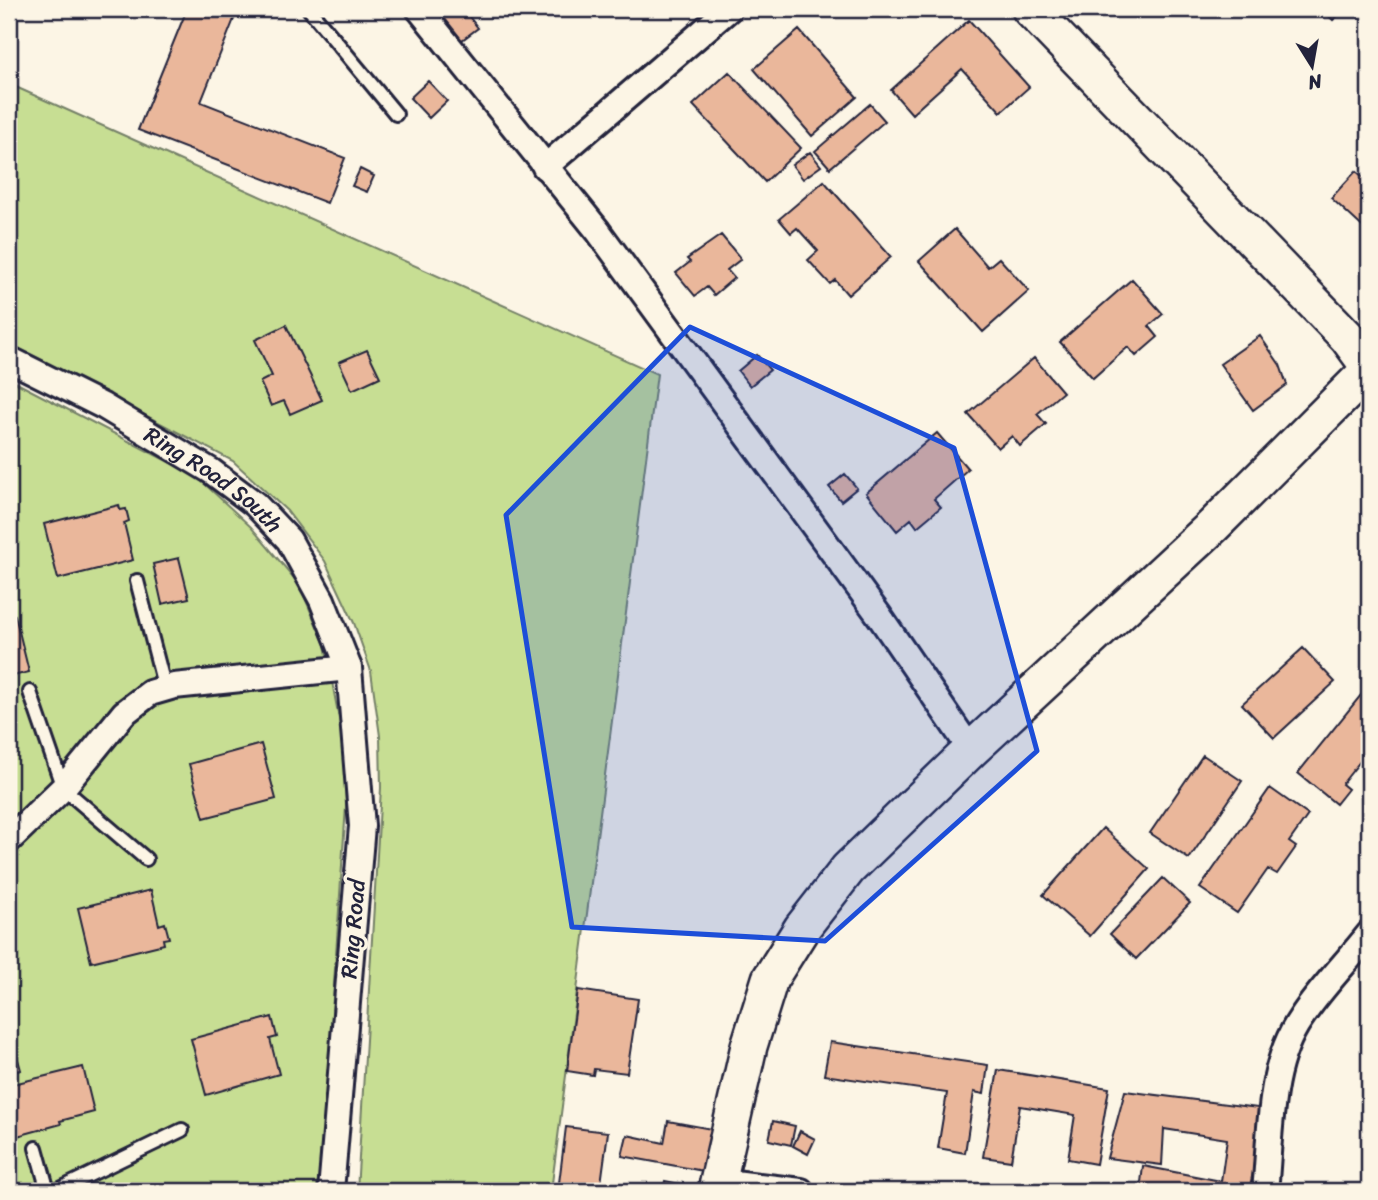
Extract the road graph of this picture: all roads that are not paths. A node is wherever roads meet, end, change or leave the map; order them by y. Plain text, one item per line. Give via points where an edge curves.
1 (309, 9) edge
2 (419, 9) edge
3 (729, 9) edge
4 (1030, 9) edge
5 (396, 114) dead end
6 (545, 167) junction
7 (9, 359) edge
8 (1369, 369) edge
9 (137, 581) dead end
10 (349, 668) junction
11 (165, 689) junction
12 (30, 692) dead end
13 (971, 750) junction
14 (63, 788) junction
15 (9, 839) edge
16 (146, 859) dead end
17 (1369, 934) edge
18 (182, 1130) dead end
19 (36, 1148) dead end
20 (717, 1186) edge
21 (48, 1191) edge
22 (56, 1191) edge
23 (331, 1191) edge
24 (801, 1191) edge
25 (1265, 1191) edge

1 - 5 lane
2 - 6 street
3 - 6 street
4 - 8 street via 1347,337
6 - 13 street via 598,231 870,603
7 - 10 street, Ring Road South via 103,406 211,471 254,504 289,540 322,600
8 - 13 street via 1213,526
9 - 11 lane
10 - 11 street
10 - 23 street, Ring Road via 362,826
11 - 14 street via 150,693 124,713
12 - 14 lane
13 - 20 street via 848,869 802,928 771,979 749,1046
14 - 15 street
14 - 16 lane
17 - 25 street via 1300,1019 1289,1041 1278,1070
18 - 22 lane
19 - 21 lane
20 - 24 street

